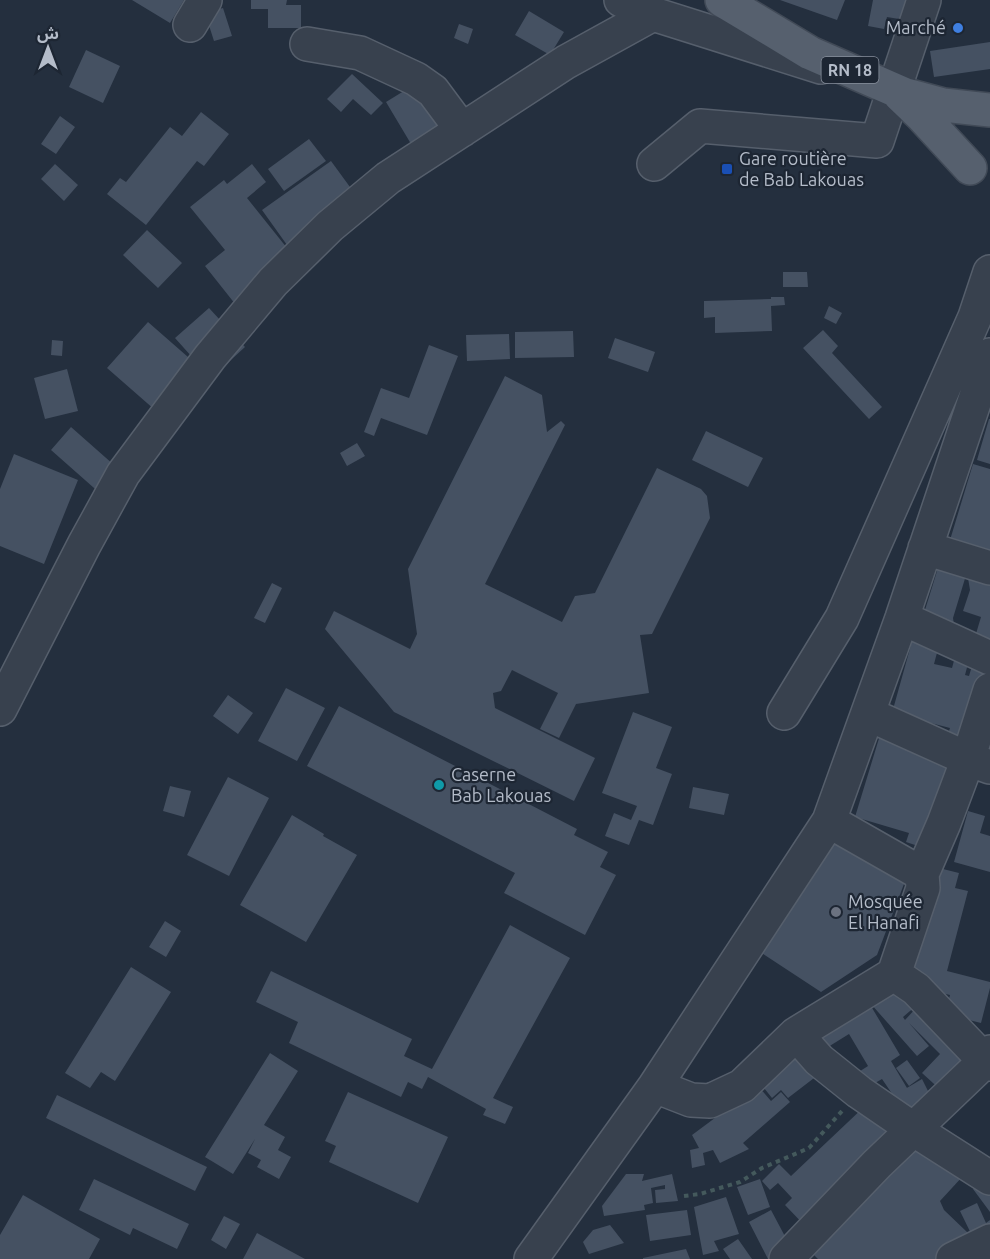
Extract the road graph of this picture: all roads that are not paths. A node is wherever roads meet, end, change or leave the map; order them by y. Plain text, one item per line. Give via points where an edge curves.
1 (621, 0) edge
2 (722, 0) edge
3 (924, 0) edge
4 (653, 14) junction
5 (307, 44) dead end
6 (894, 90) junction
7 (990, 112) edge
8 (462, 130) junction
9 (654, 164) dead end
10 (980, 176) edge
11 (990, 272) edge
12 (990, 355) edge
13 (925, 548) junction
14 (990, 569) edge
15 (902, 618) junction
16 (990, 658) edge
17 (990, 690) edge
18 (0, 709) edge
19 (784, 713) dead end
20 (868, 714) junction
21 (979, 763) edge
22 (829, 822) junction
23 (922, 874) junction
24 (894, 974) junction
25 (796, 1034) junction
26 (988, 1059) edge
27 (655, 1086) junction
28 (913, 1130) junction
29 (990, 1178) edge
30 (990, 1241) edge
31 (798, 1255) edge
32 (531, 1259) edge
33 (953, 1259) edge

1 - 4 street
2 - 6 main road, RN 18 via 810,53
3 - 6 street
4 - 6 street
4 - 8 street via 566,62
5 - 8 street via 360,53 416,79 433,91
6 - 7 main road, RN 18 via 943,105
6 - 9 street via 877,141 700,126
6 - 10 main road
7 - 10 main road via 969,132 966,144 966,156
8 - 18 street via 388,178 330,226 273,282 210,357 123,474
11 - 19 street via 975,317 843,618
12 - 13 street
13 - 14 street
13 - 15 street
15 - 16 street
15 - 20 street
17 - 21 street
20 - 21 street
20 - 22 street
21 - 23 street via 944,823
22 - 23 street
22 - 27 street
23 - 24 street via 923,888
24 - 25 street
24 - 26 street via 916,989
25 - 27 street via 742,1086 710,1101 691,1100
25 - 28 street via 819,1060
26 - 28 street
27 - 32 street
28 - 29 street
28 - 31 street via 877,1164
30 - 33 street

